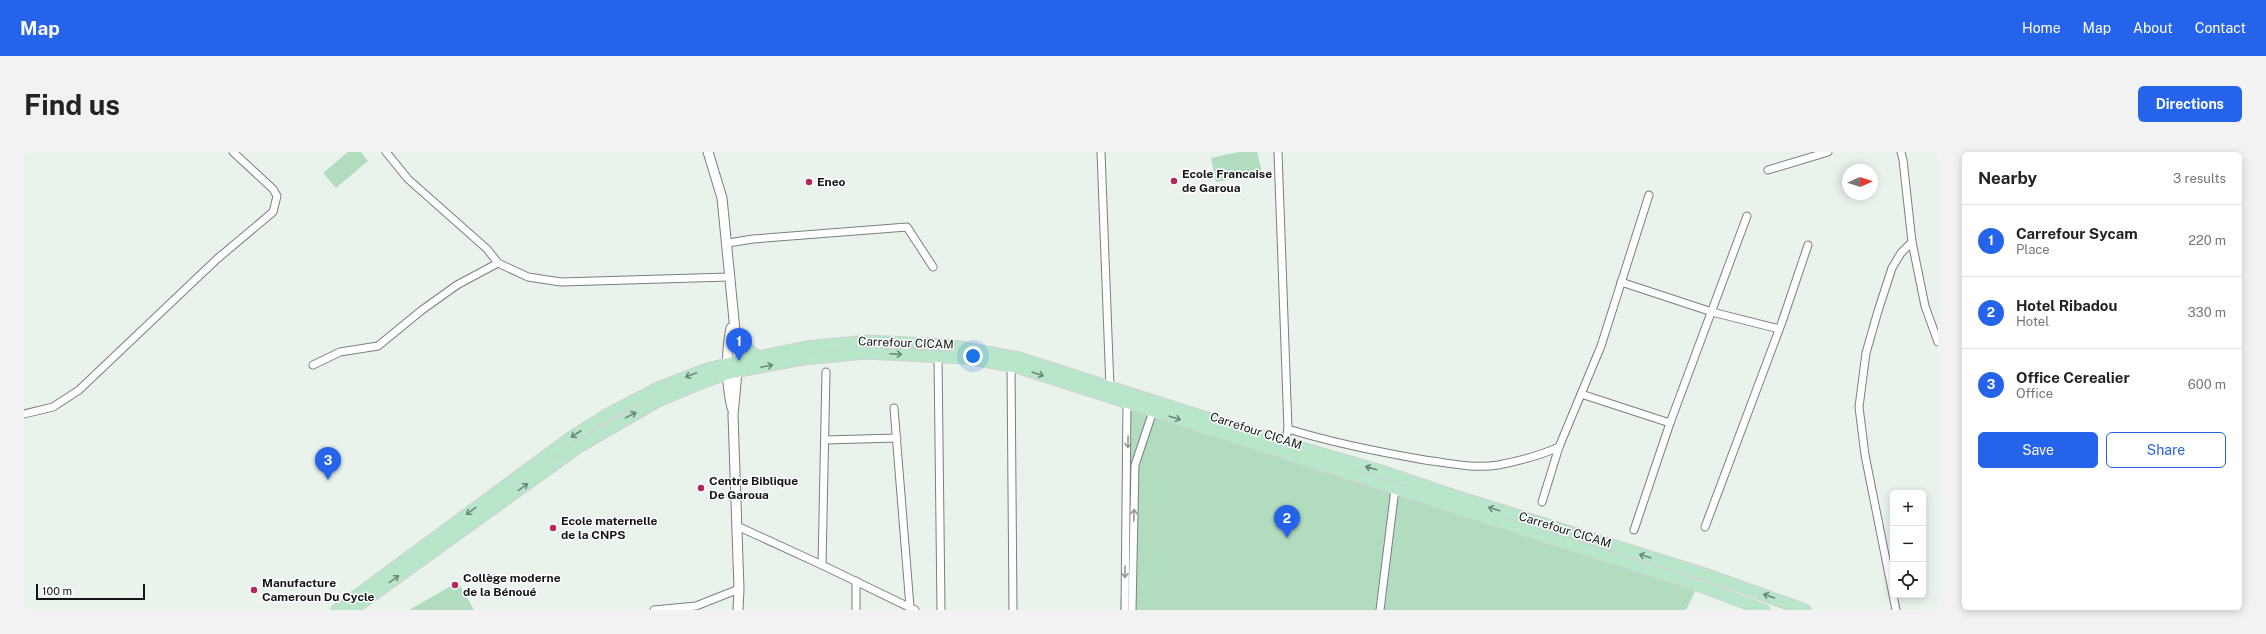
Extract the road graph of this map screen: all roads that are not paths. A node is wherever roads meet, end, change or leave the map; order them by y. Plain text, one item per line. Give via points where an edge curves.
1 (233, 152) edge
2 (386, 152) edge
3 (708, 152) edge
4 (1101, 152) edge
5 (1278, 152) edge
6 (1828, 152) edge
7 (1901, 152) edge
8 (1768, 170) dead end
9 (1650, 195) dead end
10 (1747, 216) dead end
11 (1912, 242) junction
12 (728, 243) junction
13 (1808, 245) dead end
14 (498, 262) junction
15 (934, 267) dead end
16 (729, 277) junction
17 (1621, 282) junction
18 (1712, 312) junction
19 (733, 323) junction
20 (1779, 329) junction
21 (736, 340) junction
22 (1938, 342) edge
23 (938, 356) junction
24 (758, 357) junction
25 (313, 365) dead end
26 (1011, 366) junction
27 (733, 367) junction
28 (826, 372) dead end
29 (1110, 388) junction
30 (1581, 394) junction
31 (1127, 403) junction
32 (894, 408) dead end
33 (1153, 411) junction
34 (24, 414) edge
35 (1670, 423) junction
36 (1288, 429) junction
37 (897, 438) junction
38 (825, 440) junction
39 (1284, 443) junction
40 (1559, 447) junction
41 (1395, 489) junction
42 (1542, 502) dead end
43 (738, 526) junction
44 (1705, 526) dead end
45 (1634, 530) dead end
46 (822, 565) junction
47 (856, 581) junction
48 (739, 589) junction
49 (912, 609) edge
50 (337, 610) edge
51 (352, 610) edge
52 (654, 610) edge
53 (738, 610) edge
54 (856, 610) edge
55 (941, 610) edge
56 (1013, 610) edge
57 (1131, 610) edge
58 (1380, 610) edge
59 (1764, 610) edge
60 (1805, 610) edge
61 (1896, 610) edge

1 - 34 street via 273,189 277,196 273,212 217,259 79,390 53,407
2 - 14 street via 408,179 487,249
3 - 12 street via 722,198
4 - 29 street
5 - 36 street
6 - 8 street
7 - 11 street via 1904,160
9 - 17 street
10 - 18 street
11 - 22 street via 1925,306
11 - 61 street via 1901,253 1892,268 1878,311 1866,353 1859,407 1865,455
12 - 15 street via 907,227
12 - 16 street
13 - 20 street
14 - 16 street via 528,277 561,282
14 - 25 street via 428,306 378,346 340,352
16 - 19 street
17 - 18 street
17 - 30 street via 1601,346
18 - 20 street
18 - 35 street
19 - 21 street
19 - 27 street via 728,345
20 - 44 street
21 - 24 main road
21 - 27 street
23 - 26 main road, Carrefour CICAM
27 -> 23 main road, Carrefour CICAM via 865,353
23 - 55 street
24 - 27 main road
24 - 29 main road via 806,347 868,341 949,345 1019,358
26 -> 31 main road, Carrefour CICAM
26 - 56 street
27 - 43 street via 729,395 733,415
27 -> 50 main road via 658,388 608,414 535,463
51 -> 27 main road via 580,446 658,401
28 - 38 street
29 - 39 main road
30 - 35 street
30 - 40 street
31 - 33 main road, Carrefour CICAM
31 -> 57 street
32 - 37 street
33 -> 41 main road, Carrefour CICAM
57 -> 33 street via 1136,465
35 - 45 street
36 - 39 street
36 - 40 street via 1389,454 1465,466 1497,465 1540,455
37 - 38 street
37 - 49 street
38 - 46 street
60 -> 39 main road via 1708,576 1381,471
40 - 42 street
41 - 58 street
41 - 59 main road, Carrefour CICAM via 1700,586
43 - 46 street
43 - 48 street
46 - 47 street
47 - 49 street
47 - 54 street
48 - 52 street via 696,606
48 - 53 street

